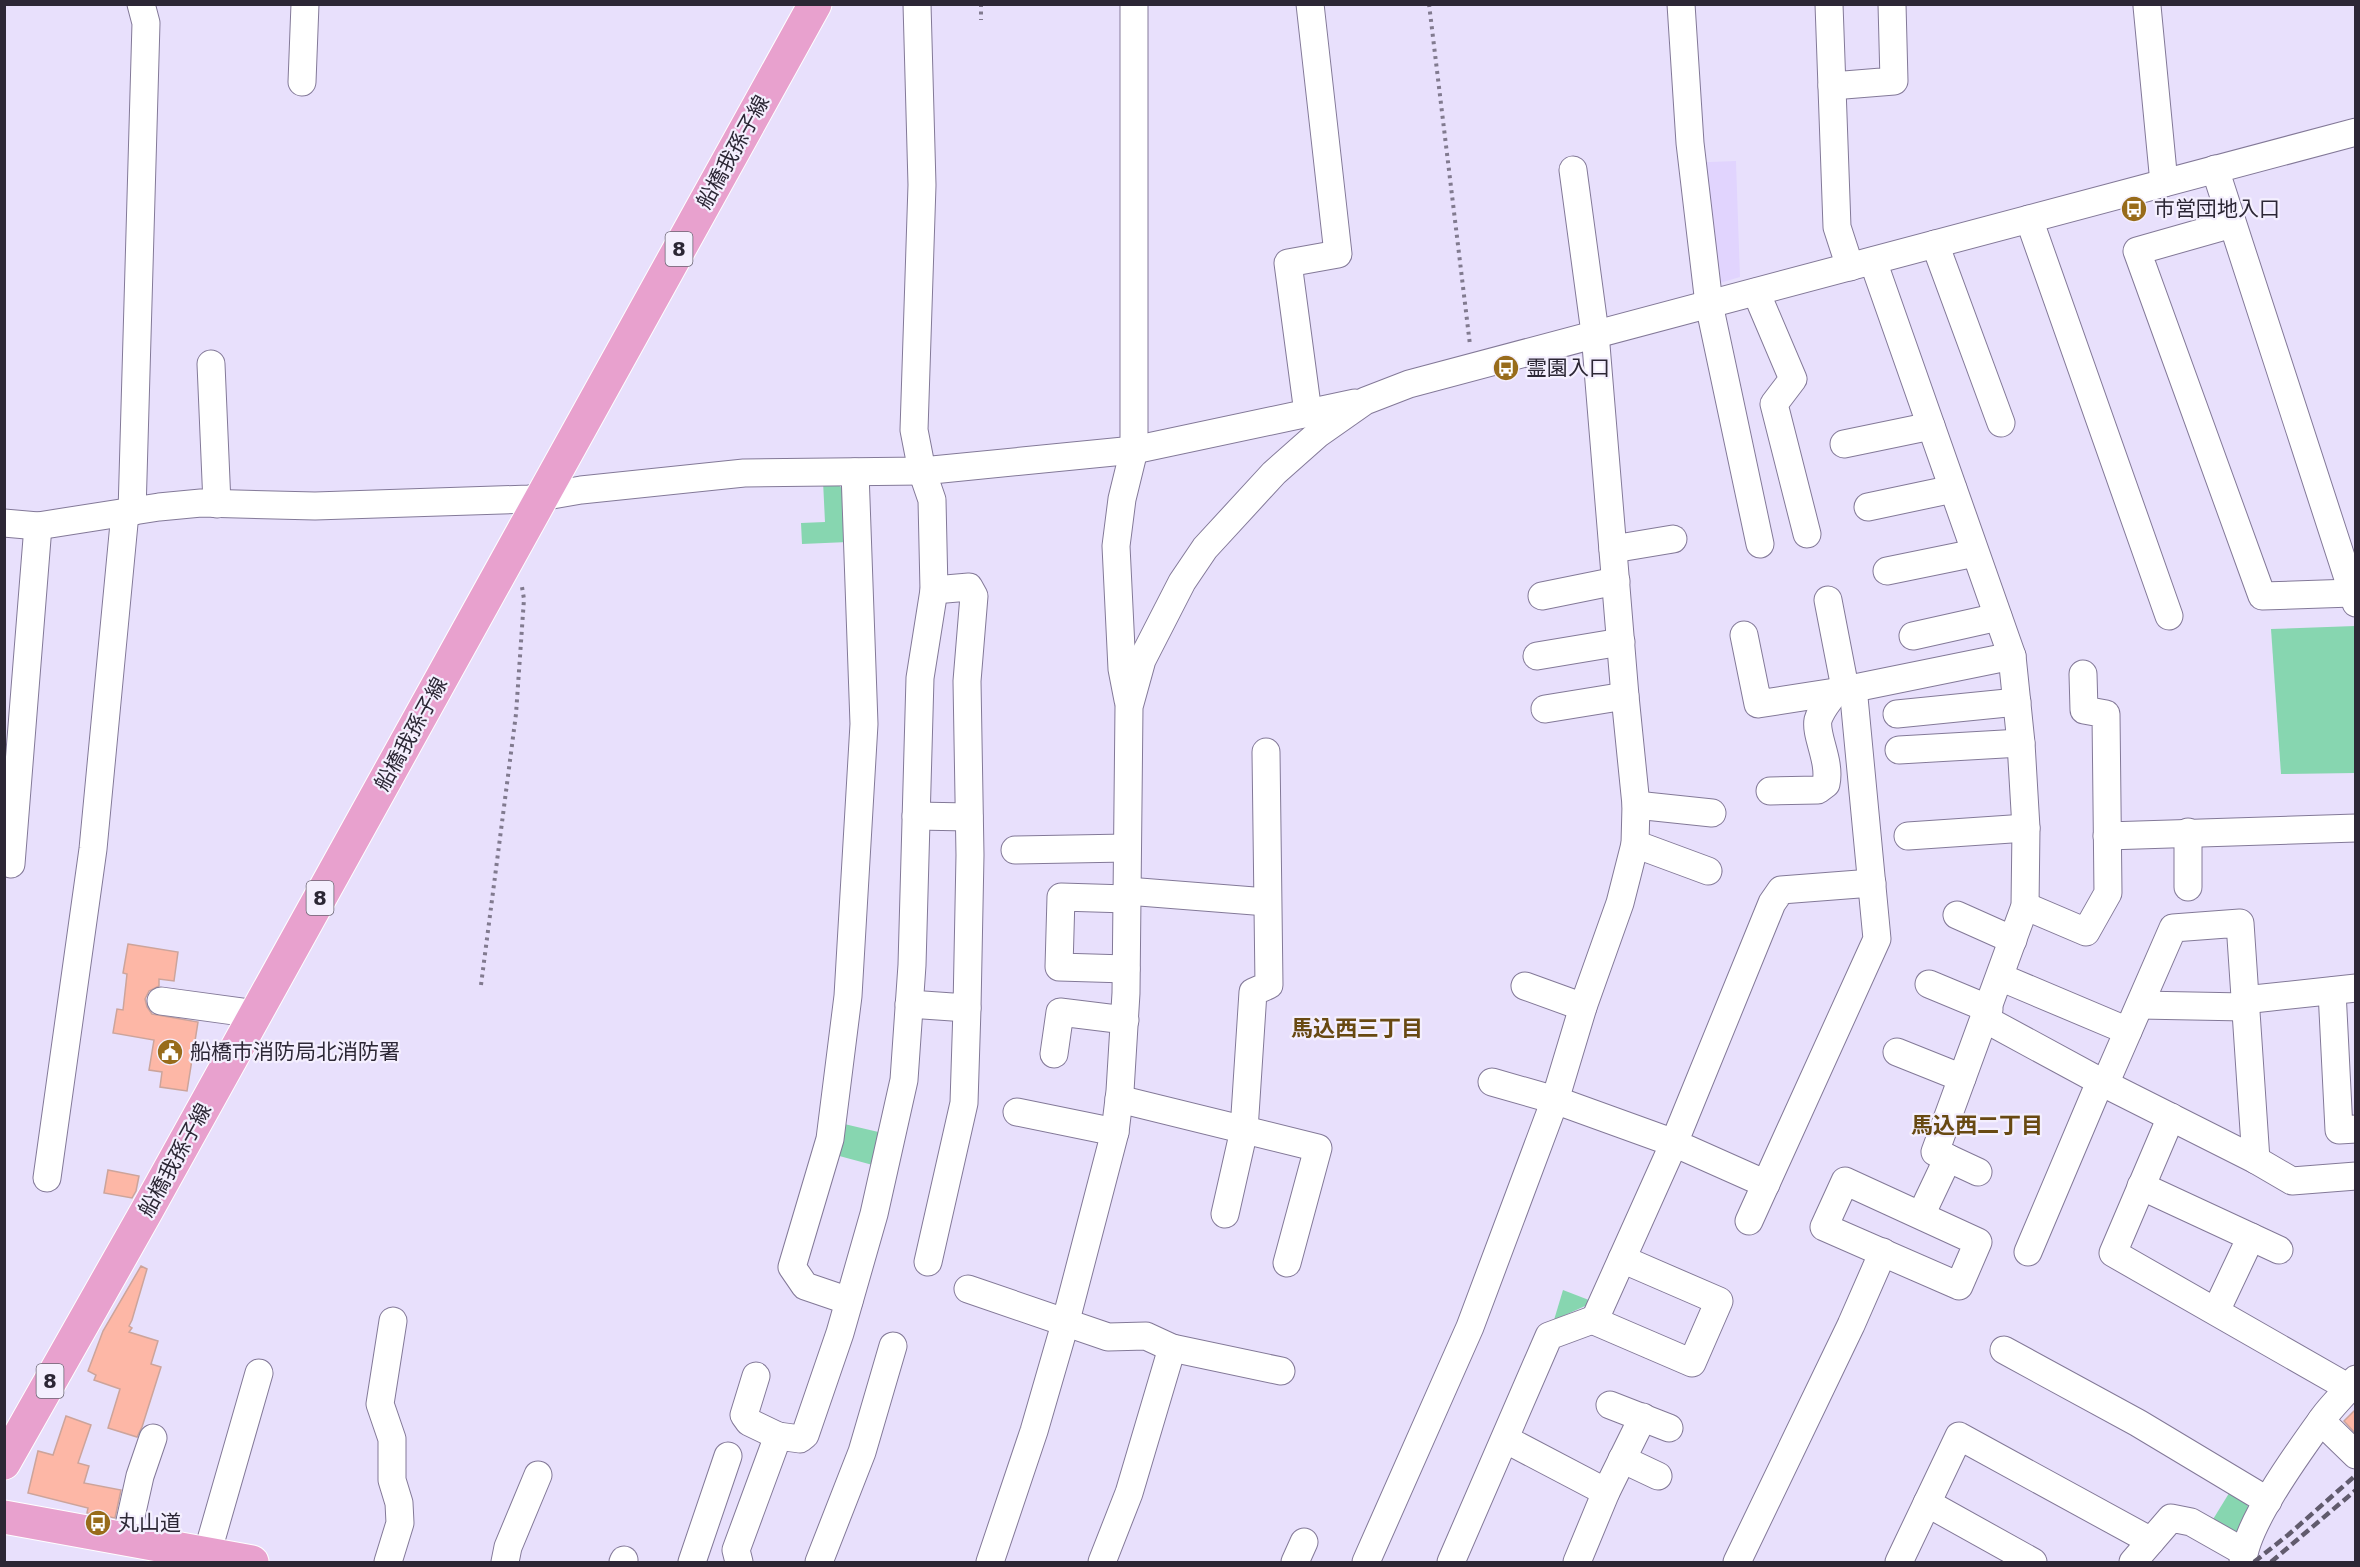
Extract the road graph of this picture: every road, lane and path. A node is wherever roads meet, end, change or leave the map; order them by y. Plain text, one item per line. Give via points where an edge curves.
1 (141, 4) edge
2 (305, 4) edge
3 (815, 4) edge
4 (917, 4) edge
5 (981, 4) edge
6 (1134, 4) edge
7 (1310, 4) edge
8 (1429, 4) edge
9 (1681, 4) edge
10 (1829, 4) edge
11 (1892, 4) edge
12 (2147, 6) dead end
13 (981, 20) dead end
14 (302, 82) dead end
15 (1832, 86) junction
16 (2355, 132) edge
17 (2215, 169) junction
18 (1574, 170) dead end
19 (2164, 183) junction
20 (2029, 219) junction
21 (2232, 224) junction
22 (1935, 244) junction
23 (1861, 264) junction
24 (1756, 292) junction
25 (1709, 304) junction
26 (1596, 333) junction
27 (212, 364) dead end
28 (1473, 366) junction
29 (1365, 401) junction
30 (1308, 413) junction
31 (2001, 423) dead end
32 (1931, 426) junction
33 (1844, 444) dead end
34 (1134, 450) junction
35 (922, 471) junction
36 (855, 472) junction
37 (1953, 489) junction
38 (544, 495) junction
39 (217, 504) junction
40 (1868, 507) dead end
41 (128, 512) junction
42 (4, 523) edge
43 (38, 526) junction
44 (1807, 534) dead end
45 (1673, 539) dead end
46 (1760, 544) dead end
47 (1613, 549) junction
48 (512, 552) junction
49 (1975, 553) junction
50 (1887, 571) dead end
51 (1616, 581) junction
52 (934, 590) junction
53 (1542, 596) dead end
54 (2354, 598) edge
55 (1828, 600) dead end
56 (2169, 615) dead end
57 (1998, 617) junction
58 (1744, 635) dead end
59 (1913, 636) dead end
60 (1621, 642) junction
61 (1537, 656) dead end
62 (2012, 656) junction
63 (2083, 674) dead end
64 (1844, 689) junction
65 (1625, 696) junction
66 (2017, 702) junction
67 (1129, 707) junction
68 (1545, 709) dead end
69 (1897, 714) dead end
70 (2021, 742) junction
71 (1899, 750) dead end
72 (1266, 752) dead end
73 (1770, 792) dead end
74 (1636, 805) junction
75 (1712, 813) dead end
76 (916, 816) junction
77 (969, 816) junction
78 (2026, 828) junction
79 (2355, 828) edge
80 (2188, 832) junction
81 (1908, 836) dead end
82 (2107, 836) junction
83 (1635, 844) junction
84 (1127, 848) junction
85 (1015, 850) dead end
86 (11, 864) dead end
87 (1708, 871) dead end
88 (1872, 883) junction
89 (2188, 887) dead end
90 (1127, 895) junction
91 (1268, 902) junction
92 (2025, 906) junction
93 (1957, 915) dead end
94 (2013, 940) junction
95 (1126, 969) junction
96 (2000, 977) junction
97 (1929, 984) dead end
98 (481, 985) dead end
99 (1525, 986) dead end
100 (2344, 989) edge
101 (161, 1001) dead end
102 (909, 1004) junction
103 (2244, 1004) junction
104 (2140, 1005) junction
105 (1583, 1007) junction
106 (968, 1008) junction
107 (256, 1014) junction
108 (1987, 1014) junction
109 (1125, 1020) junction
110 (2128, 1031) junction
111 (2345, 1047) edge
112 (1897, 1052) dead end
113 (1054, 1054) dead end
114 (1962, 1078) junction
115 (1492, 1082) dead end
116 (2102, 1083) junction
117 (1119, 1099) junction
118 (1555, 1100) junction
119 (1017, 1112) dead end
120 (2171, 1117) junction
121 (2355, 1129) edge
122 (1244, 1130) junction
123 (1115, 1132) junction
124 (1674, 1143) junction
125 (1948, 1158) junction
126 (2256, 1160) junction
127 (1978, 1172) dead end
128 (2355, 1176) edge
129 (47, 1178) dead end
130 (1766, 1184) junction
131 (2141, 1186) junction
132 (1225, 1214) dead end
133 (1921, 1215) junction
134 (1749, 1221) dead end
135 (2251, 1237) junction
136 (2279, 1250) dead end
137 (1882, 1252) junction
138 (2028, 1252) dead end
139 (1622, 1259) junction
140 (928, 1262) dead end
141 (1287, 1263) dead end
142 (968, 1289) dead end
143 (849, 1301) junction
144 (2216, 1311) junction
145 (1592, 1320) junction
146 (393, 1321) dead end
147 (1065, 1324) junction
148 (893, 1346) dead end
149 (1172, 1348) junction
150 (2004, 1350) dead end
151 (1281, 1371) dead end
152 (259, 1373) dead end
153 (756, 1376) dead end
154 (2352, 1383) edge
155 (1610, 1405) dead end
156 (1642, 1417) junction
157 (2321, 1421) junction
158 (1669, 1428) dead end
159 (778, 1436) junction
160 (153, 1438) dead end
161 (1505, 1439) junction
162 (2355, 1455) edge
163 (728, 1456) dead end
164 (1622, 1459) junction
165 (4, 1463) edge
166 (538, 1475) dead end
167 (1659, 1476) dead end
168 (1606, 1492) junction
169 (2268, 1502) junction
170 (1927, 1503) junction
171 (4, 1517) edge
172 (126, 1539) junction
173 (2151, 1541) junction
174 (207, 1554) junction
175 (2244, 1557) edge
176 (1744, 1560) edge
177 (252, 1563) edge
178 (388, 1563) edge
179 (505, 1563) edge
180 (692, 1563) edge
181 (739, 1563) edge
182 (819, 1563) edge
183 (990, 1563) edge
184 (1102, 1563) edge
185 (1366, 1563) edge
186 (1451, 1563) edge
187 (1577, 1563) edge
188 (1899, 1563) edge
189 (2033, 1563) edge
190 (2133, 1563) edge

1 - 41 street via 146,23
2 - 14 street
3 - 38 main road, 船橋我孫子線 / 8
4 - 35 street via 922,185 914,430
5 - 13 path
6 - 34 street
7 - 30 street via 1338,254 1288,262
8 - 28 path
9 - 25 street via 1690,143
10 - 15 street
11 - 15 street via 1894,81
12 - 19 street
15 - 23 street via 1837,226
16 - 17 street
17 - 19 street
17 - 21 street
18 - 26 street
19 - 20 street
20 - 22 street
20 - 56 street
21 - 54 street
21 - 54 street via 2137,251 2262,596
22 - 23 street
22 - 31 street
23 - 24 street
23 - 32 street
24 - 25 street
24 - 44 street via 1793,379 1774,404
25 - 26 street
25 - 46 street
26 - 28 street
26 - 47 street
27 - 39 street
28 - 29 street
29 - 30 street
29 - 67 street via 1318,434 1274,473 1205,548 1160,622 1142,660
30 - 34 street
32 - 33 street
32 - 37 street
34 - 35 street
34 - 67 street via 1116,546 1122,669
35 - 36 street
35 - 52 street via 932,500
36 - 38 street via 744,473
36 - 143 street via 864,724 848,996 830,1139 792,1268 805,1286
37 - 40 street
37 - 49 street
38 - 39 street via 530,499 315,506
38 - 48 main road, 船橋我孫子線 / 8
39 - 41 street
41 - 43 street
41 - 129 street via 93,849
42 - 43 street
43 - 86 street
45 - 47 street
47 - 51 street
48 - 98 path via 524,599 516,714
48 - 107 main road, 船橋我孫子線 / 8
49 - 50 street
49 - 57 street
51 - 53 street
51 - 60 street
52 - 76 street via 920,678
52 - 77 street via 969,587 975,596 967,681
55 - 64 street
57 - 59 street
57 - 62 street
58 - 64 street via 1758,704
60 - 61 street
60 - 65 street
62 - 64 street
62 - 66 street
63 - 82 street via 2084,710 2106,714
64 - 73 street via 1822,709 1818,722 1829,772 1826,784 1818,790
64 - 88 street
65 - 68 street
65 - 74 street
66 - 69 street
66 - 70 street
67 - 84 street
70 - 71 street
70 - 78 street
72 - 91 street
74 - 75 street
74 - 83 street
76 - 77 street
76 - 102 street
77 - 106 street
78 - 81 street
78 - 92 street
79 - 80 street
80 - 82 street
80 - 89 street
82 - 92 street via 2108,893 2086,932
83 - 87 street
83 - 105 street via 1620,903
84 - 85 street
84 - 90 street
88 - 124 street via 1781,890 1772,903
88 - 130 street via 1877,939
90 - 91 street
90 - 95 street
90 - 95 street via 1061,897 1059,967
91 - 122 street via 1269,985 1254,992
92 - 94 street
93 - 94 street
94 - 96 street
95 - 109 street
96 - 108 street
96 - 110 street
97 - 108 street
99 - 105 street
100 - 103 street
100 - 111 street
101 - 107 street
102 - 106 street
102 - 143 street via 904,1080 874,1214
103 - 104 street
103 - 104 street via 2240,923 2174,928
103 - 126 street
104 - 110 street
105 - 118 street
106 - 140 street via 964,1103
107 - 165 main road, 船橋我孫子線 / 8
108 - 114 street
108 - 116 street
109 - 113 street via 1060,1012
109 - 117 street
110 - 116 street
111 - 121 street via 2339,1130
112 - 114 street
114 - 125 street via 1935,1152
115 - 118 street
116 - 120 street
116 - 138 street
117 - 122 street
117 - 123 street
118 - 124 street
118 - 185 street via 1470,1327
119 - 123 street
120 - 126 street
120 - 131 street
122 - 132 street
122 - 141 street via 1318,1148
123 - 147 street
124 - 130 street
124 - 139 street
125 - 127 street
125 - 133 street
126 - 128 street via 2292,1181
130 - 134 street
131 - 135 street
131 - 144 street via 2113,1253
133 - 137 street via 1978,1242 1959,1286
133 - 137 street via 1845,1180 1824,1227
135 - 136 street
135 - 144 street
137 - 176 street
139 - 145 street
139 - 145 street via 1719,1301 1692,1363
142 - 147 street
143 - 159 street via 805,1435 800,1439
144 - 154 street
145 - 161 street via 1549,1336
146 - 178 street via 380,1404 392,1439 392,1480 399,1503 400,1523
147 - 149 street via 1107,1337 1146,1336
147 - 183 street
148 - 182 street via 862,1452
149 - 151 street
149 - 184 street via 1129,1493
150 - 169 street via 2138,1423
152 - 174 street
153 - 159 street via 744,1415 748,1422
154 - 157 street
155 - 156 street
156 - 158 street
156 - 164 street
157 - 162 street
157 - 169 street
159 - 181 street via 736,1551
160 - 172 street
161 - 168 street
161 - 186 street
163 - 180 street
164 - 167 street
164 - 168 street
166 - 179 street via 508,1546
168 - 187 street
169 - 175 street via 2248,1538
170 - 173 street via 1959,1436
170 - 188 street
170 - 189 street
171 - 172 main road
172 - 174 main road
173 - 175 street via 2171,1518 2191,1522
173 - 190 street
174 - 177 main road

